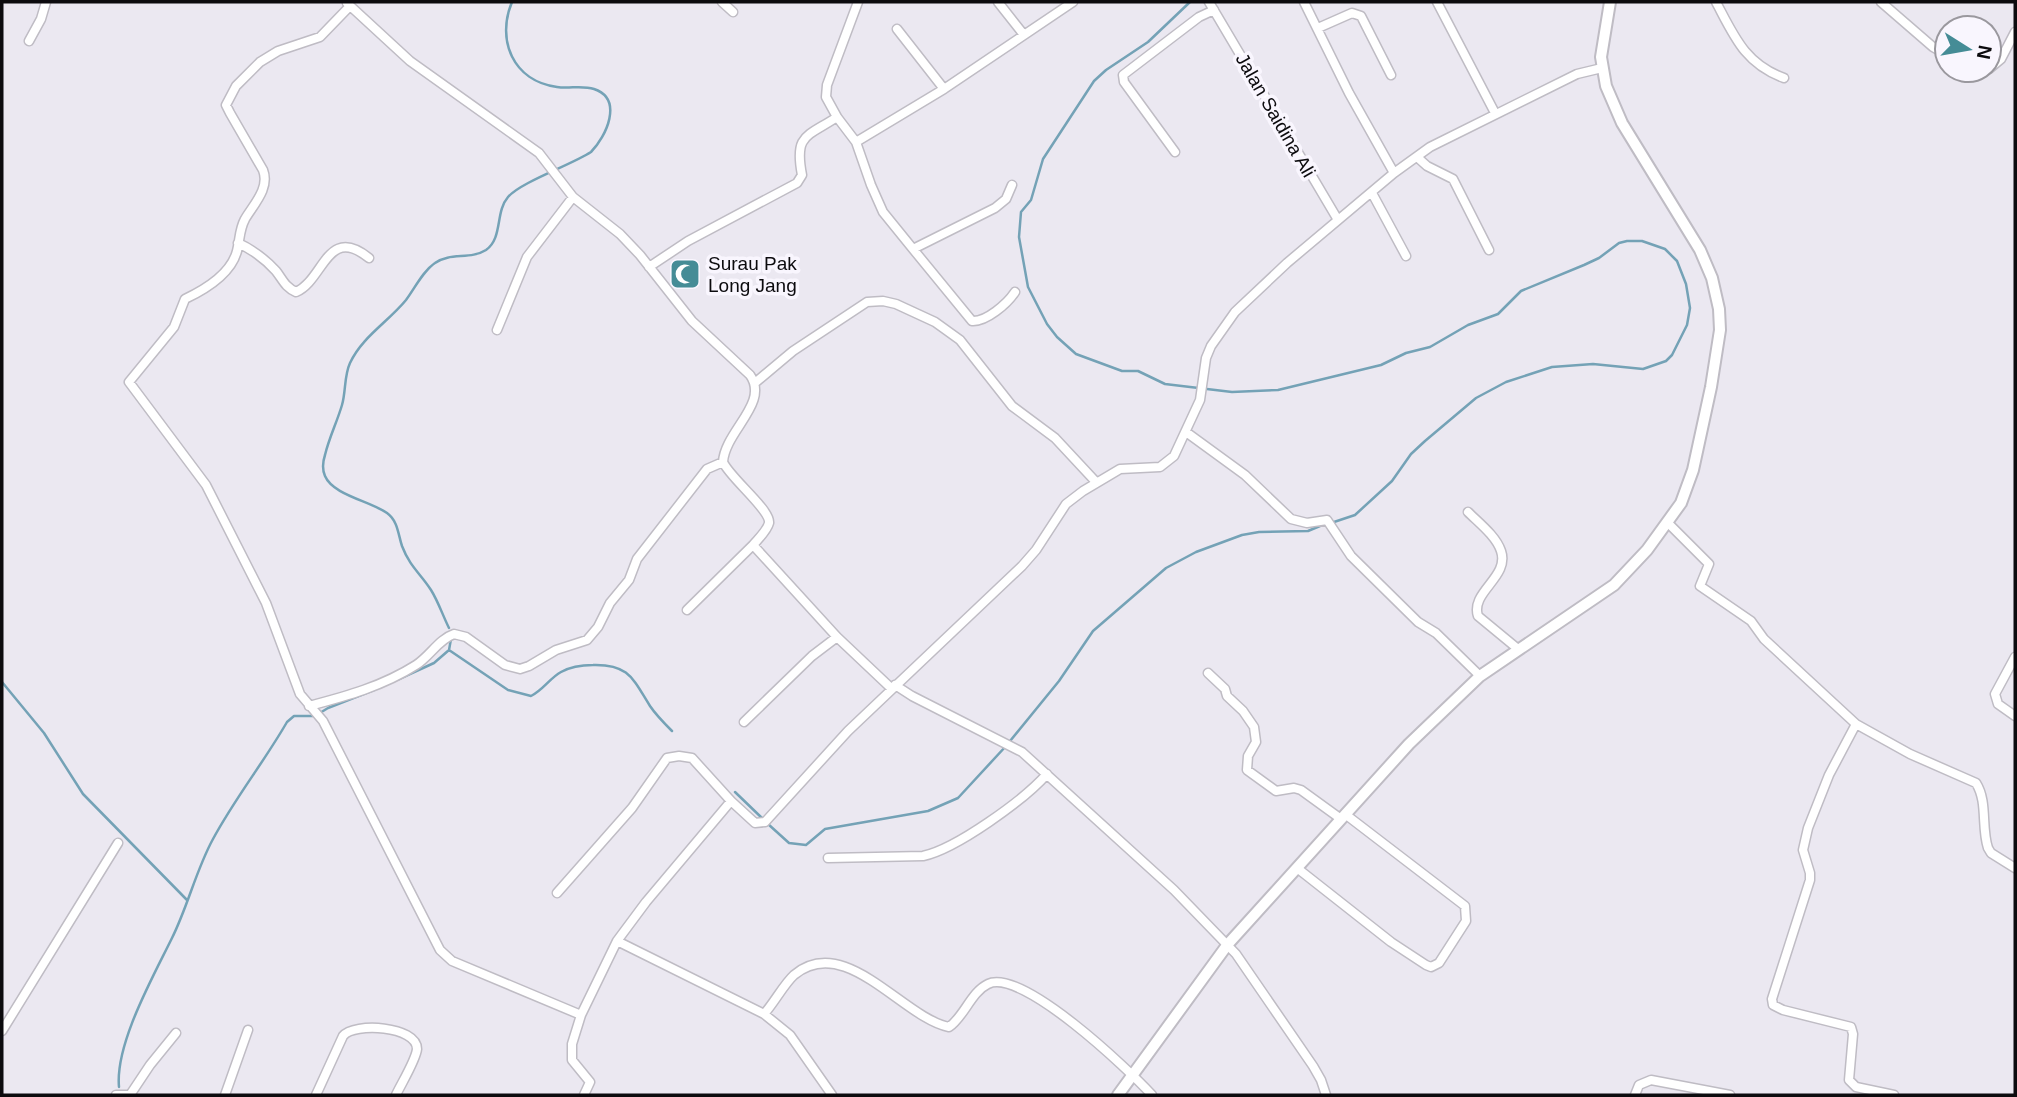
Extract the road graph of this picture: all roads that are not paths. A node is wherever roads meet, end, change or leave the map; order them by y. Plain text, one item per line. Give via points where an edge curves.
1 (46, 2) edge
2 (722, 2) edge
3 (858, 2) edge
4 (998, 2) edge
5 (1073, 2) edge
6 (1209, 2) edge
7 (1304, 2) edge
8 (1437, 2) edge
9 (1610, 2) edge
10 (1716, 2) edge
11 (1881, 2) edge
12 (348, 4) edge
13 (1214, 10) junction
14 (733, 12) dead end
15 (1318, 28) junction
16 (897, 29) dead end
17 (2015, 32) edge
18 (1024, 35) junction
19 (29, 41) dead end
20 (1933, 47) edge
21 (2003, 55) edge
22 (1601, 68) junction
23 (1391, 75) dead end
24 (1784, 78) dead end
25 (944, 89) junction
26 (1495, 113) junction
27 (837, 117) junction
28 (856, 142) junction
29 (1175, 152) dead end
30 (1417, 157) junction
31 (1394, 173) junction
32 (1012, 185) dead end
33 (1372, 194) junction
34 (573, 197) junction
35 (1338, 220) junction
36 (238, 243) junction
37 (914, 249) junction
38 (1489, 250) dead end
39 (1406, 256) dead end
40 (369, 258) dead end
41 (649, 267) junction
42 (1015, 292) dead end
43 (497, 330) dead end
44 (755, 382) junction
45 (1186, 432) junction
46 (723, 462) junction
47 (1096, 482) junction
48 (1468, 512) dead end
49 (1668, 523) junction
50 (753, 545) junction
51 (687, 610) dead end
52 (837, 637) junction
53 (1518, 649) junction
54 (2015, 657) edge
55 (1208, 673) dead end
56 (1480, 676) junction
57 (893, 687) junction
58 (312, 709) junction
59 (2015, 716) edge
60 (744, 722) dead end
61 (1856, 724) junction
62 (1046, 774) junction
63 (731, 801) junction
64 (1343, 817) junction
65 (118, 843) dead end
66 (828, 858) dead end
67 (1297, 868) junction
68 (2015, 868) edge
69 (557, 893) dead end
70 (617, 941) junction
71 (1228, 944) junction
72 (764, 1014) junction
73 (581, 1015) junction
74 (248, 1030) dead end
75 (2, 1031) edge
76 (176, 1033) dead end
77 (1131, 1076) junction
78 (116, 1095) edge
79 (128, 1095) edge
80 (225, 1095) edge
81 (316, 1095) edge
82 (396, 1095) edge
83 (584, 1095) edge
84 (832, 1095) edge
85 (1118, 1095) edge
86 (1152, 1095) edge
87 (1326, 1095) edge
88 (1635, 1095) edge
89 (1730, 1095) edge
90 (1894, 1095) edge

1 - 19 street
2 - 14 street
3 - 27 street via 827,85 826,97
4 - 18 street
5 - 18 street
6 - 13 street, Jalan Saidina Ali
7 - 15 street
8 - 26 street
9 - 22 street
10 - 24 street via 1751,60
11 - 20 street
12 - 34 street via 410,61 524,141 550,164
12 - 36 street via 320,37 260,62 228,97 226,104 266,180 243,222
13 - 29 street via 1123,75
13 - 35 street, Jalan Saidina Ali
15 - 23 street via 1352,13 1361,16
15 - 31 street
16 - 25 street
17 - 21 street
18 - 25 street
22 - 26 street via 1577,74
22 - 49 street via 1622,123 1700,250 1719,309 1719,337 1693,470
25 - 28 street
26 - 30 street
27 - 28 street
27 - 41 street via 801,144 802,175 797,183
28 - 37 street via 883,212
30 - 31 street
30 - 38 street via 1453,179
31 - 33 street
32 - 37 street via 995,208
33 - 35 street
33 - 39 street
34 - 41 street via 620,234
34 - 43 street via 527,257
35 - 45 street via 1235,312 1208,352 1202,391
36 - 40 street via 296,292 331,252 348,248
36 - 58 street via 235,258 218,278 185,299 174,327 129,382 206,485 266,603 300,694
37 - 42 street via 972,321 982,320
41 - 44 street via 692,321
44 - 46 street via 756,396 728,442
44 - 47 street via 867,302 896,304 960,340 1012,406 1055,438
45 - 47 street via 1174,456 1160,467 1120,469
45 - 56 street via 1245,475 1291,519 1307,523 1327,520 1351,556
46 - 50 street via 768,514 766,530
46 - 58 street via 708,469 637,559 629,580 587,640 520,668 505,665 466,637 454,634 402,673
47 - 57 street via 1066,504 1022,566
48 - 53 street via 1502,553 1500,570 1478,602 1478,616
49 - 53 street via 1614,584
49 - 61 street via 1709,564 1700,586 1751,621 1764,639
50 - 51 street
50 - 52 street
52 - 57 street
52 - 60 street
53 - 56 street
54 - 59 street via 1995,694 1998,704
55 - 64 street via 1254,727 1256,742 1247,770 1276,791 1301,790
56 - 64 street via 1409,744
57 - 62 street via 1000,739
57 - 63 street via 765,821 755,823
58 - 73 street via 323,721 444,955
61 - 68 street via 1900,750 1976,783 1988,848
61 - 90 street via 1808,828 1803,850 1810,880 1772,999 1773,1005 1783,1010 1851,1027 1849,1080 1856,1087
62 - 66 street via 1035,788 934,854
62 - 71 street
63 - 69 street via 692,758 667,758 632,808
63 - 70 street
64 - 67 street
64 - 67 street via 1465,906 1466,921 1439,963 1426,965 1391,942
65 - 75 street
67 - 71 street
70 - 72 street
70 - 73 street
71 - 77 street
71 - 87 street via 1312,1066
72 - 77 street via 790,978 820,964 864,976 923,1017 949,1027 985,985 1000,981 1050,1005
72 - 84 street via 790,1035
73 - 83 street via 571,1052 590,1082
74 - 80 street
76 - 79 street
77 - 85 street
77 - 86 street
78 - 79 street
81 - 82 street via 343,1036 349,1030 365,1028 398,1031 416,1043
88 - 89 street via 1639,1085 1651,1080

